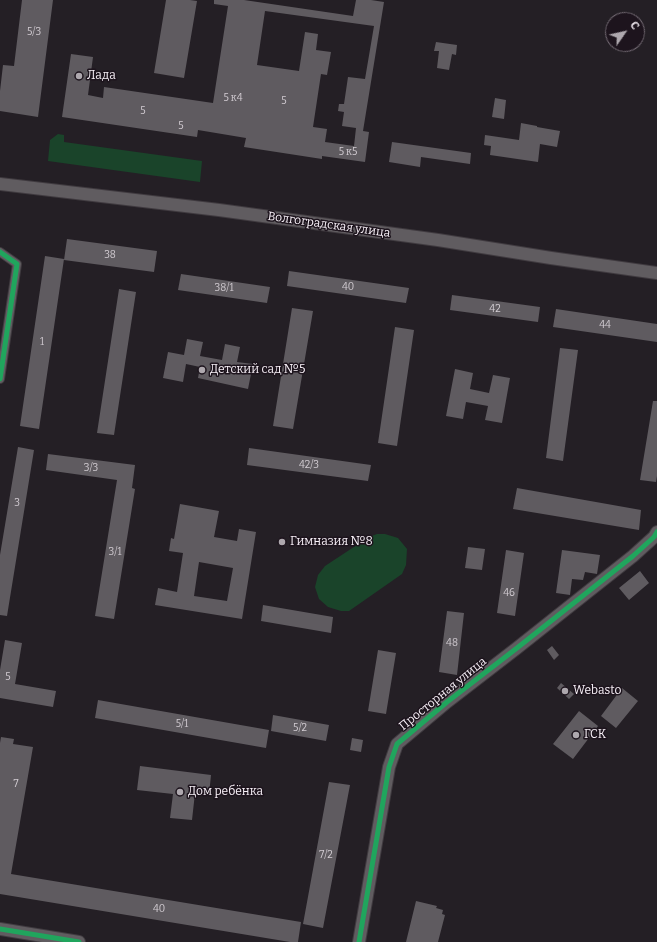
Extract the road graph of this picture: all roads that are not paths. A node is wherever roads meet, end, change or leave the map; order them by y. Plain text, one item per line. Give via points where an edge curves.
1 (0, 184) edge
2 (0, 252) edge
3 (657, 273) edge
4 (0, 379) edge
5 (657, 532) edge
6 (0, 929) edge
7 (79, 942) edge
8 (359, 942) edge

1 - 3 main road, Волгоградская улица via 234,212
2 - 4 street via 17,264
5 - 8 main road, Просторная улица via 627,561 446,702 397,744 389,767
6 - 7 main road

